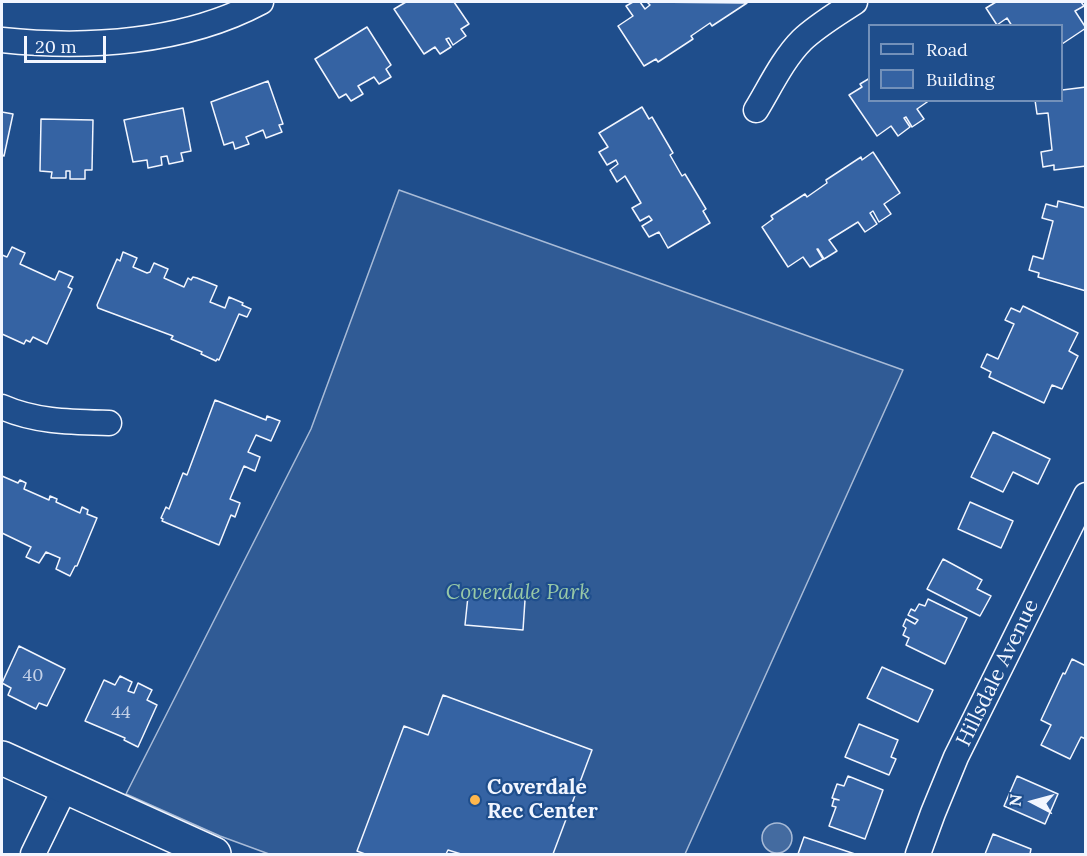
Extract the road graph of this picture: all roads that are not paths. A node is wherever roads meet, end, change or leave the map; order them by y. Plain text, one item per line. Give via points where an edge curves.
1 (261, 2) edge
2 (855, 2) edge
3 (2, 40) edge
4 (756, 110) dead end
5 (2, 407) edge
6 (109, 423) dead end
7 (1086, 495) edge
8 (2, 758) edge
9 (65, 788) junction
10 (33, 855) edge
11 (214, 855) edge
12 (918, 855) edge

1 - 3 street via 202,25 129,40 66,44
2 - 4 street via 801,41
5 - 6 street via 42,420
7 - 12 street, Hillsdale Avenue via 956,757
8 - 9 street
9 - 10 street
9 - 11 street

